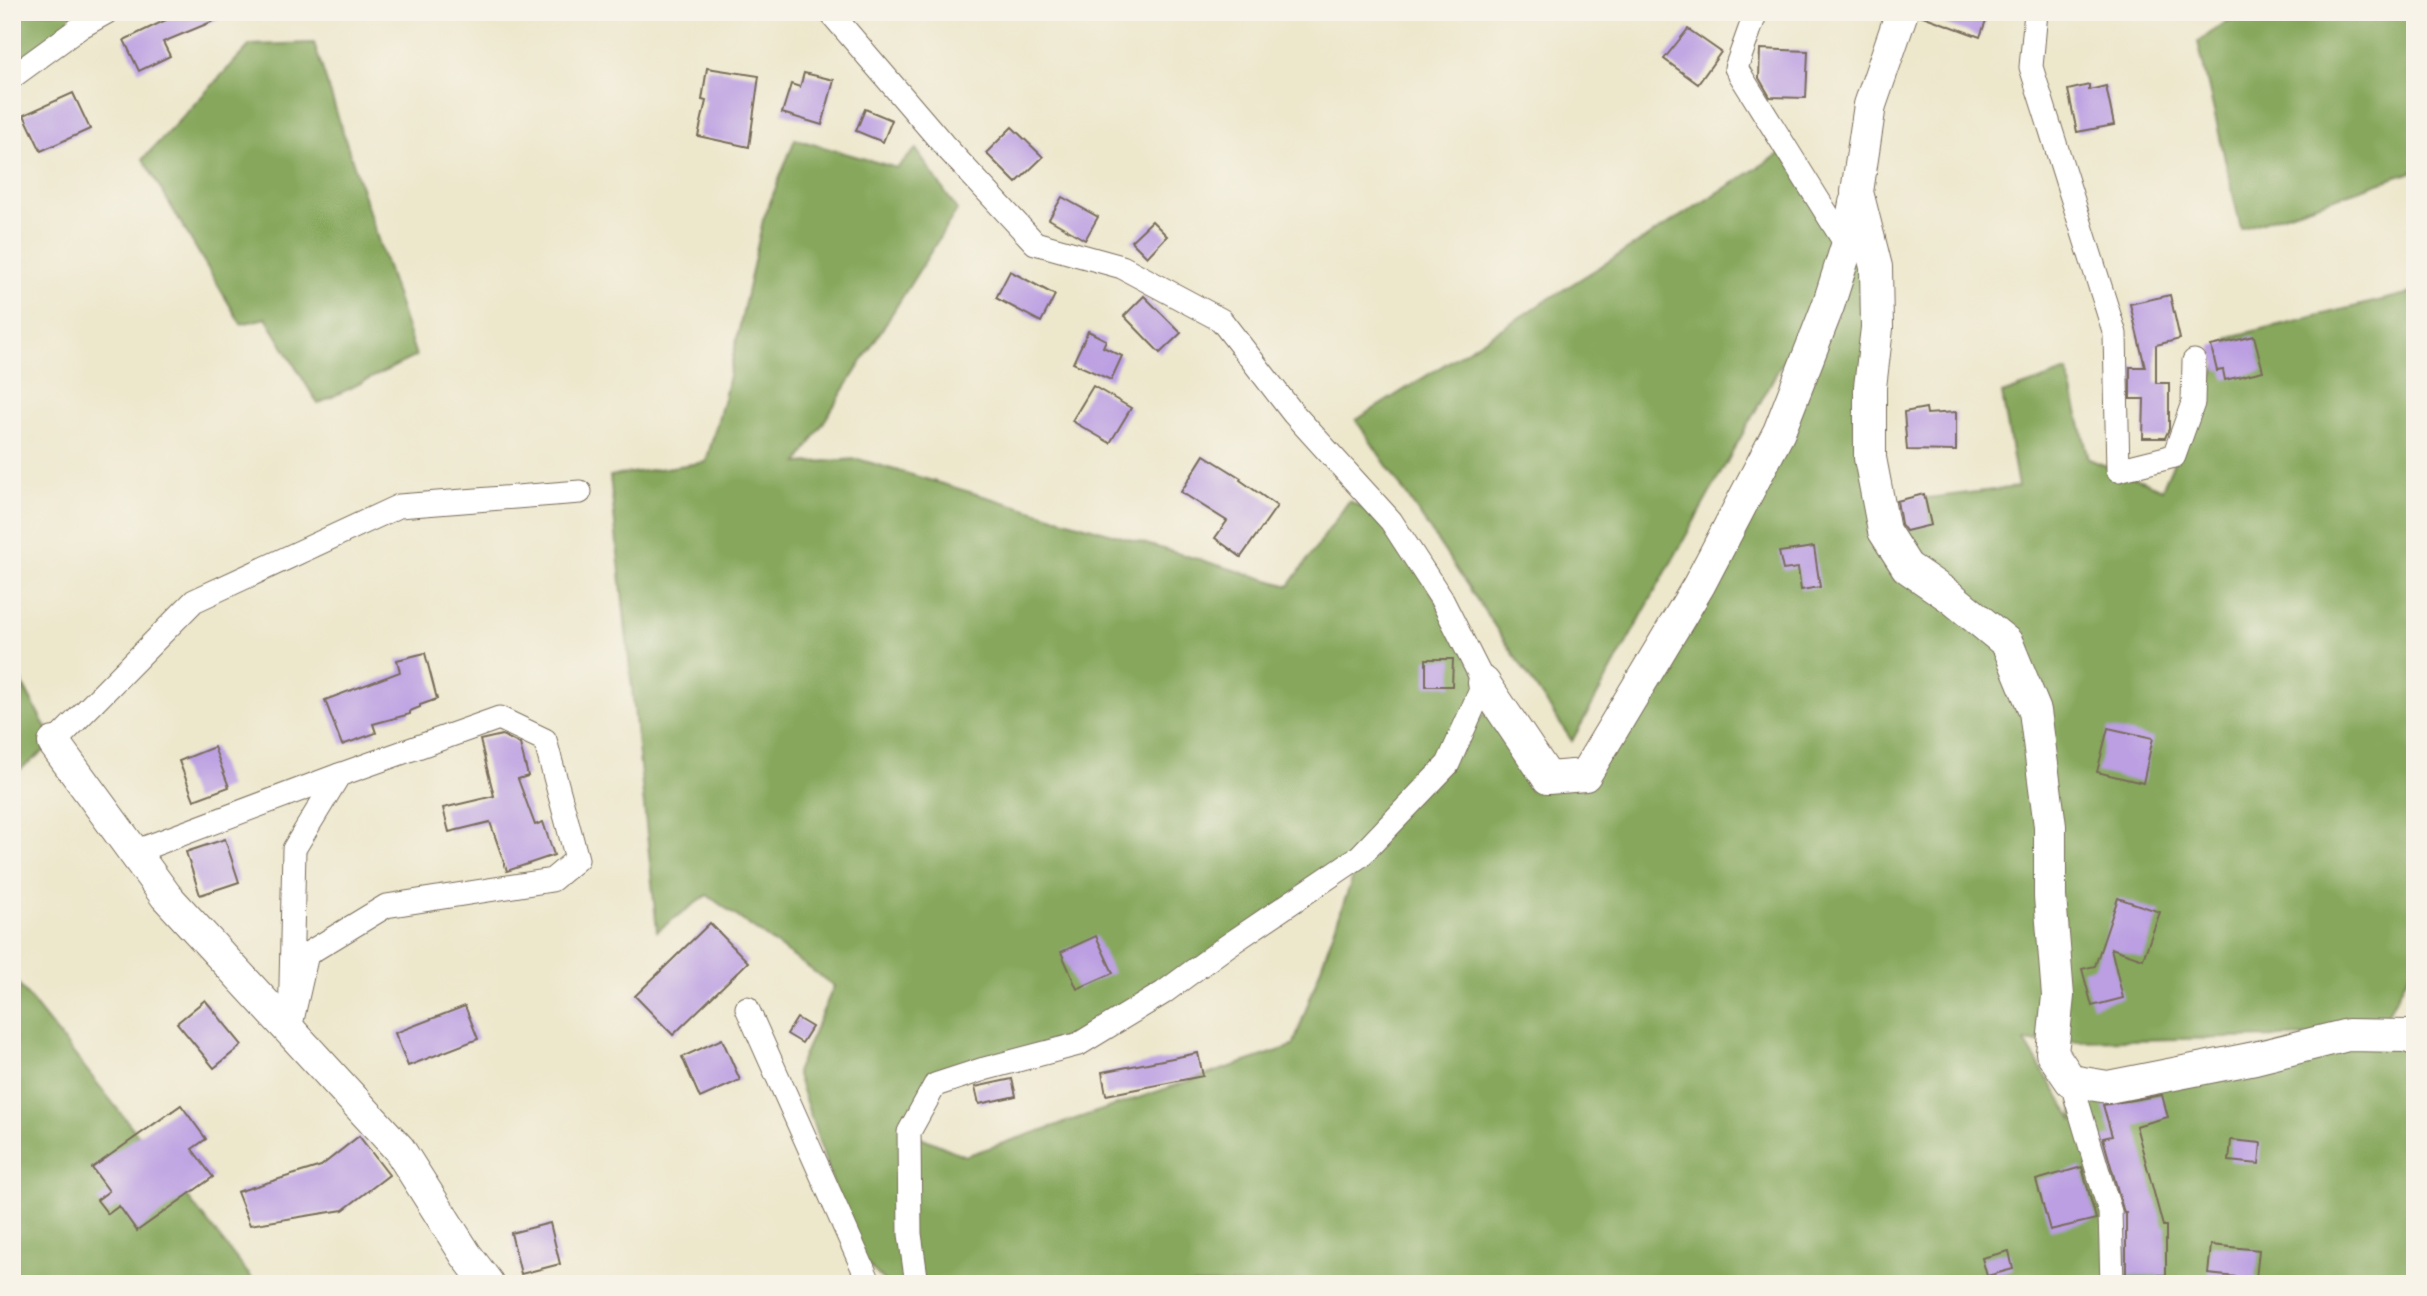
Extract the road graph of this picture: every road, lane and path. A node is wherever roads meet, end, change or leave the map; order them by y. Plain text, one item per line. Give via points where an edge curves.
1 (107, 12) edge
2 (830, 12) edge
3 (1756, 12) edge
4 (1902, 12) edge
5 (2036, 12) edge
6 (12, 77) edge
7 (1857, 192) junction
8 (1847, 246) junction
9 (2194, 361) dead end
10 (580, 492) dead end
11 (1484, 682) junction
12 (54, 743) joint
13 (339, 775) junction
14 (134, 852) junction
15 (747, 1008) dead end
16 (290, 1029) junction
17 (2415, 1039) edge
18 (2071, 1081) junction
19 (488, 1284) edge
20 (870, 1284) edge
21 (917, 1284) edge
22 (2112, 1284) edge

1 - 6 street
2 - 11 street via 1035,243 1122,267 1221,320 1293,413 1391,521 1441,598
3 - 8 street via 1736,68
4 - 7 street via 1870,104
5 - 9 street via 2031,67 2115,334 2118,470 2174,456 2193,403
7 - 8 street
7 - 18 street via 1877,267 1870,458 1884,531 1908,567 2007,643 2035,710 2050,826 2058,996 2052,1053
8 - 11 street via 1779,432 1699,585 1585,775 1548,778
10 - 12 street via 399,506 194,601
11 - 21 street via 1448,764 1360,856 1163,993 1080,1044 935,1085 908,1132 910,1234
12 - 14 street
13 - 14 street
13 - 16 street via 294,849
13 - 16 street via 499,718 545,740 577,859 552,880 386,906 307,954
14 - 16 street via 166,896
15 - 20 street
16 - 19 street via 399,1149
17 - 18 street via 2348,1035 2108,1087
18 - 22 street via 2110,1212

